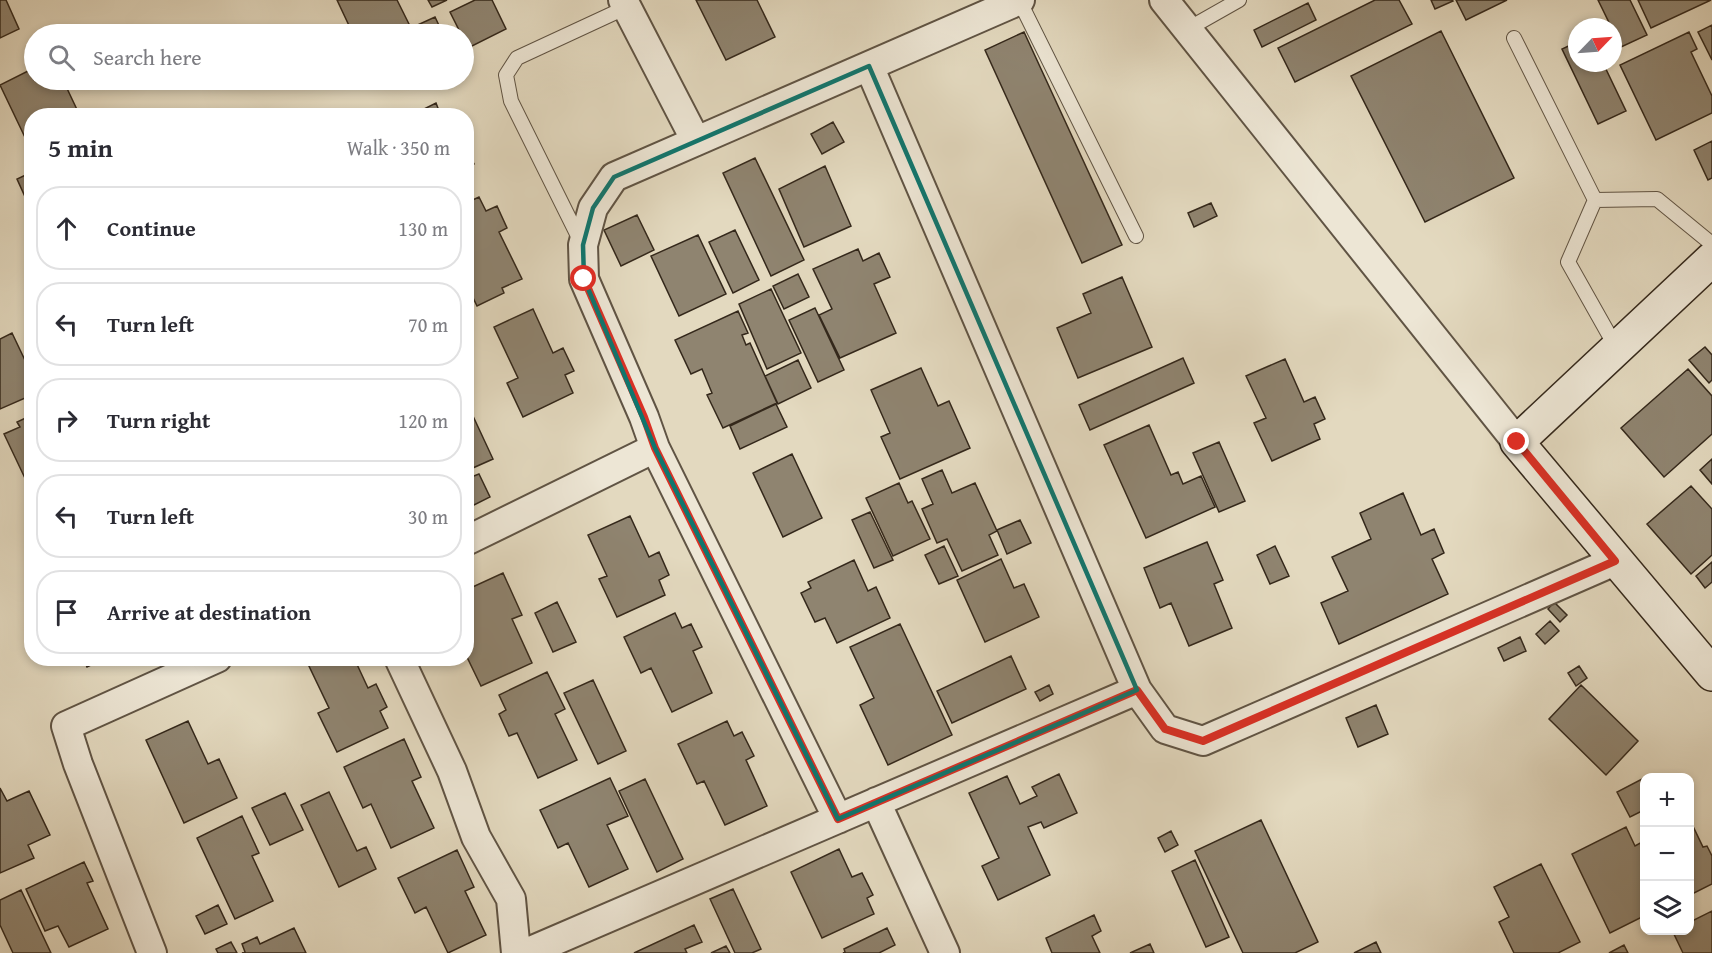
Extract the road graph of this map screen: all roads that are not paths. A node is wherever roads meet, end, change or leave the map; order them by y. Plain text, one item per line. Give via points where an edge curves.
1 (1020, 0) edge
2 (1164, 0) edge
3 (1239, 0) edge
4 (625, 4) edge
5 (1186, 30) junction
6 (1514, 38) dead end
7 (869, 66) junction
8 (696, 141) junction
9 (1595, 200) junction
10 (1136, 236) dead end
11 (1712, 244) edge
12 (583, 245) junction
13 (1712, 259) edge
14 (1617, 349) junction
15 (1517, 442) junction
16 (655, 448) junction
17 (474, 537) edge
18 (1615, 561) junction
19 (199, 666) edge
20 (403, 666) edge
21 (1712, 674) edge
22 (1137, 690) junction
23 (876, 802) junction
24 (838, 819) junction
25 (152, 953) edge
26 (516, 953) edge
27 (526, 953) edge
28 (945, 953) edge

1 - 7 street
1 - 10 lane
2 - 5 street
3 - 5 lane
4 - 8 street
4 - 12 lane via 517,58 506,75 511,101
5 - 15 street
6 - 9 lane
7 - 8 street
7 - 22 street
8 - 12 street via 614,177 593,208
9 - 11 lane via 1657,199
9 - 14 lane via 1568,262
12 - 16 street via 584,279
13 - 14 street
14 - 15 street
15 - 18 street
16 - 17 street
16 - 24 street
18 - 21 street
18 - 22 street via 1203,741 1165,729
19 - 25 street via 66,726
20 - 26 street via 452,771 476,837 511,899
22 - 23 street
23 - 24 street
23 - 28 street
24 - 27 street

